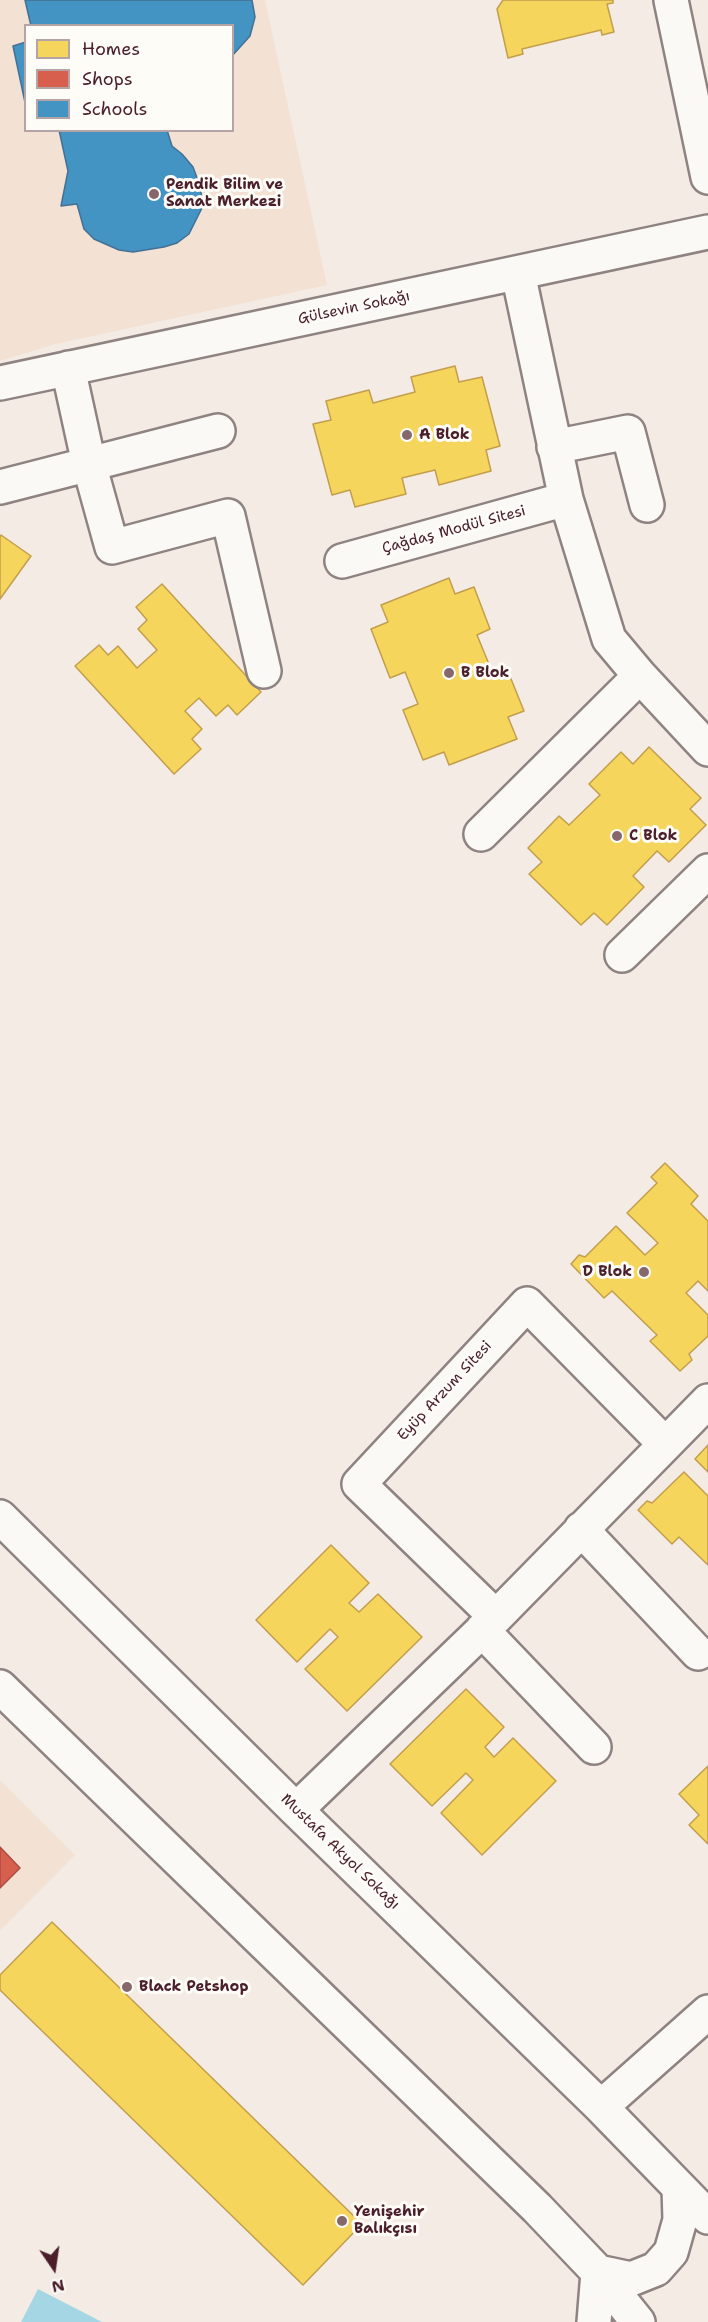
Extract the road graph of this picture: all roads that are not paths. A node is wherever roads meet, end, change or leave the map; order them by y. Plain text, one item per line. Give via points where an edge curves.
1 (671, 0) edge
2 (708, 177) edge
3 (708, 232) edge
4 (518, 273) junction
5 (68, 368) junction
6 (0, 383) edge
7 (218, 431) dead end
8 (554, 447) junction
9 (89, 464) junction
10 (0, 487) edge
11 (566, 500) junction
12 (647, 505) dead end
13 (342, 561) dead end
14 (264, 671) dead end
15 (640, 676) junction
16 (705, 739) edge
17 (481, 834) dead end
18 (708, 871) edge
19 (622, 955) dead end
20 (708, 1401) edge
21 (665, 1444) junction
22 (0, 1517) edge
23 (581, 1530) junction
24 (489, 1623) junction
25 (698, 1653) dead end
26 (0, 1687) edge
27 (594, 1748) dead end
28 (296, 1810) junction
29 (708, 2012) edge
30 (601, 2107) junction
31 (679, 2187) junction
32 (708, 2217) edge
33 (598, 2272) junction
34 (594, 2322) edge
35 (638, 2322) edge

1 - 2 street
3 - 4 street, Gülsevin Sokağı
4 - 5 street, Gülsevin Sokağı
4 - 8 street
5 - 6 street, Gülsevin Sokağı
5 - 9 street
7 - 9 street
8 - 11 street
8 - 12 street via 628,432
9 - 10 street
9 - 14 street via 112,547 228,516
11 - 13 street, Çağdaş Modül Sitesi
11 - 15 street via 609,639
15 - 16 street
15 - 17 street
18 - 19 street
20 - 21 street
21 - 23 street
21 - 24 street, Eyüp Arzum Sitesi via 527,1304 359,1484
22 - 28 street, Mustafa Akyol Sokağı
23 - 24 street
23 - 25 street
24 - 27 street, Eyüp Arzum Sitesi
24 - 28 street
26 - 33 street via 537,2208
28 - 30 street, Mustafa Akyol Sokağı
29 - 30 street
30 - 31 street, Mustafa Akyol Sokağı
31 - 32 street, Mustafa Akyol Sokağı
31 - 33 street via 680,2220 671,2252 656,2269 631,2279
33 - 34 street
33 - 35 street

